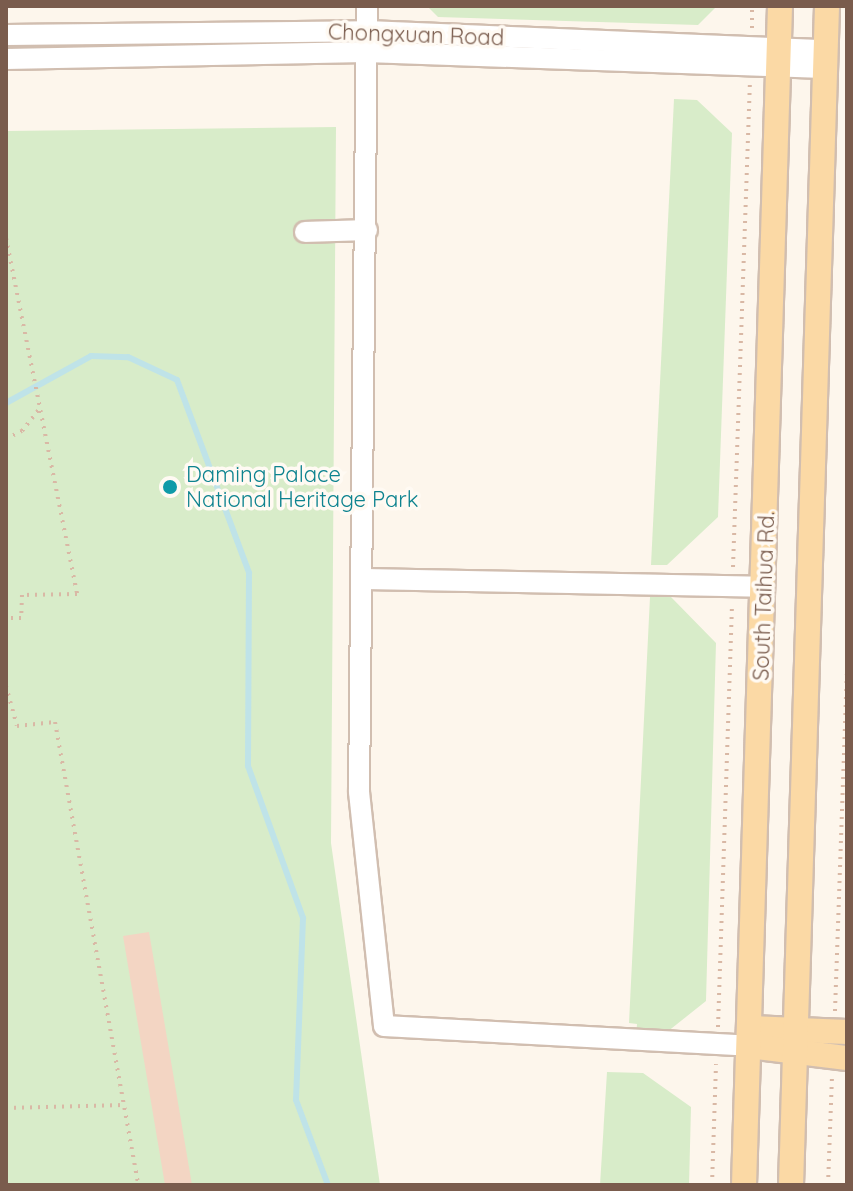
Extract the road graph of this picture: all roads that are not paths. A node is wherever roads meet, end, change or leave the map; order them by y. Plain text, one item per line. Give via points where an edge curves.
1 (367, 6) edge
2 (780, 6) edge
3 (827, 6) edge
4 (6, 35) edge
5 (366, 41) junction
6 (6, 59) edge
7 (779, 59) junction
8 (825, 59) junction
9 (367, 230) junction
10 (305, 232) dead end
11 (362, 579) junction
12 (764, 587) junction
13 (798, 1030) junction
14 (840, 1031) edge
15 (749, 1037) junction
16 (797, 1056) junction
17 (840, 1057) edge
18 (744, 1185) edge
19 (791, 1185) edge

1 - 5 street
2 - 7 main road, South Taihua Rd.
3 - 8 main road, South Taihua Rd.
4 - 5 street, Chongxuan Road
5 - 6 street, Chongxuan Road
5 - 7 street, Chongxuan Road
5 - 9 street
7 - 8 street, Chongxuan Road
7 - 12 main road, South Taihua Rd.
8 - 13 main road, South Taihua Rd.
9 - 10 street
9 - 11 street
11 - 12 street
11 - 15 street via 359,792 384,1026
12 - 15 main road, South Taihua Rd.
13 - 14 main road
13 - 15 main road
13 - 16 main road, South Taihua Rd.
15 - 16 main road
15 - 18 main road, South Taihua Rd.
16 - 17 main road
16 - 19 main road, South Taihua Rd.

